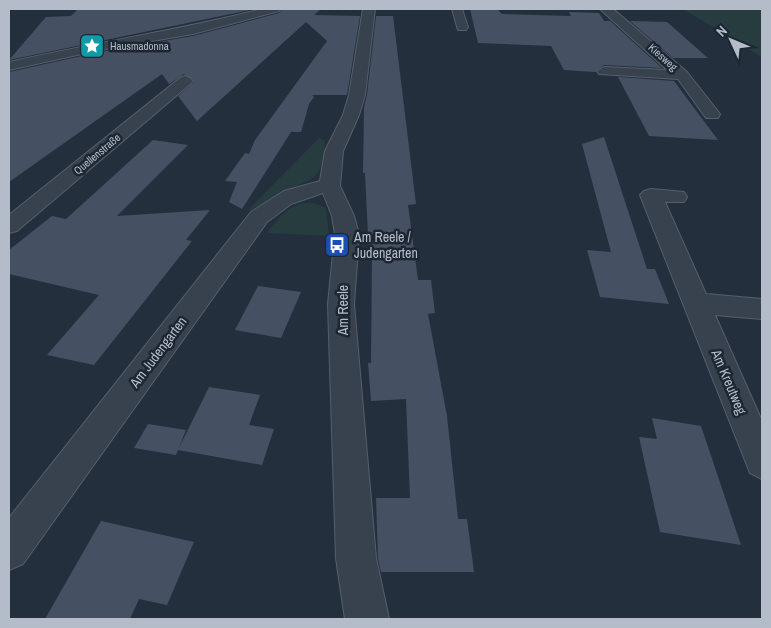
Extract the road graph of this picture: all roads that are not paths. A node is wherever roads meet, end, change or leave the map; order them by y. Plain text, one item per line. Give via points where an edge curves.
1 (275, 9) edge
2 (369, 9) edge
3 (457, 9) edge
4 (606, 9) edge
5 (462, 27) dead end
6 (9, 66) edge
7 (604, 71) dead end
8 (682, 75) junction
9 (185, 81) dead end
10 (712, 114) dead end
11 (330, 186) junction
12 (676, 197) dead end
13 (9, 226) edge
14 (695, 303) junction
15 (762, 309) edge
16 (762, 461) edge
17 (9, 550) edge
18 (367, 619) edge

1 - 6 street via 192,30
2 - 11 street, Am Reele via 357,95 334,151
3 - 5 street
4 - 8 street, Kiesweg
7 - 8 street, Kiesweg
8 - 10 street
9 - 13 street, Quellenstraße
11 - 17 street, Am Judengarten via 305,189 278,201 259,217
11 - 18 street, Am Reele via 347,234 341,304 356,558
12 - 14 street, Am Kreutweg via 651,195
14 - 15 street
14 - 16 street, Am Kreutweg

